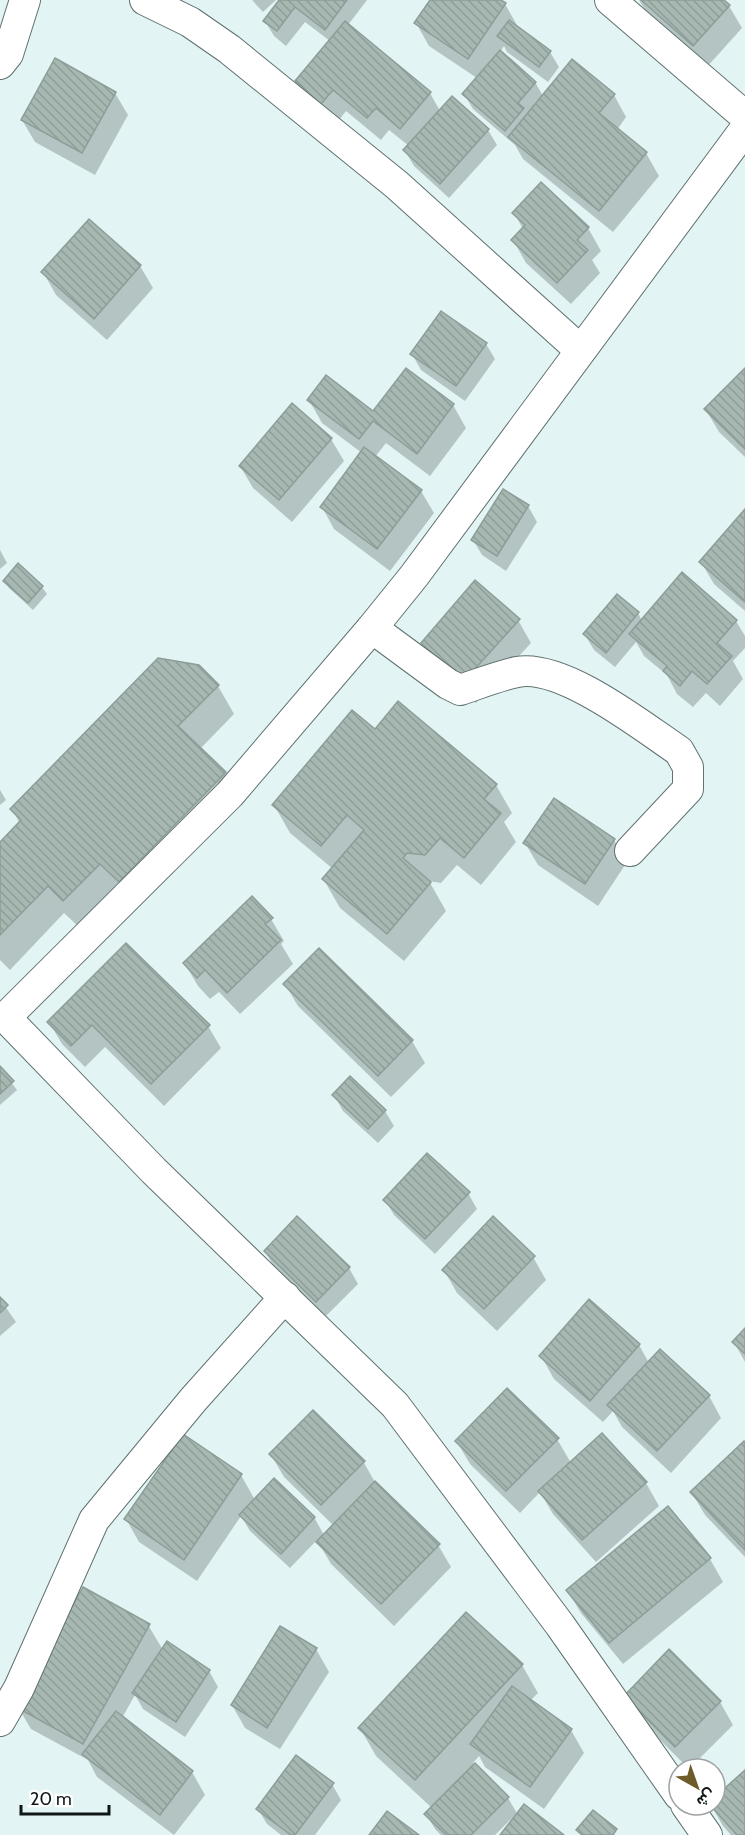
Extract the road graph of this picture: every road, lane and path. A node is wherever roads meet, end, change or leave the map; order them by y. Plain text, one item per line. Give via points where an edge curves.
1 (25, 0) edge
2 (145, 0) edge
3 (610, 0) edge
4 (0, 64) edge
5 (744, 130) edge
6 (580, 350) junction
7 (372, 628) junction
8 (630, 851) dead end
9 (4, 1021) edge
10 (285, 1297) junction
11 (0, 1721) edge
12 (667, 1778) edge
13 (694, 1817) edge
14 (707, 1835) edge

1 - 4 street via 8,54
2 - 6 street via 190,22 229,49 398,185
3 - 5 street
5 - 6 street
6 - 7 street
7 - 8 street via 460,690 519,671 553,675 584,688 680,751 688,767 688,789
7 - 9 street via 230,794
9 - 10 street
10 - 11 street via 94,1520 19,1688
10 - 12 street via 394,1405 560,1625
13 - 14 street

